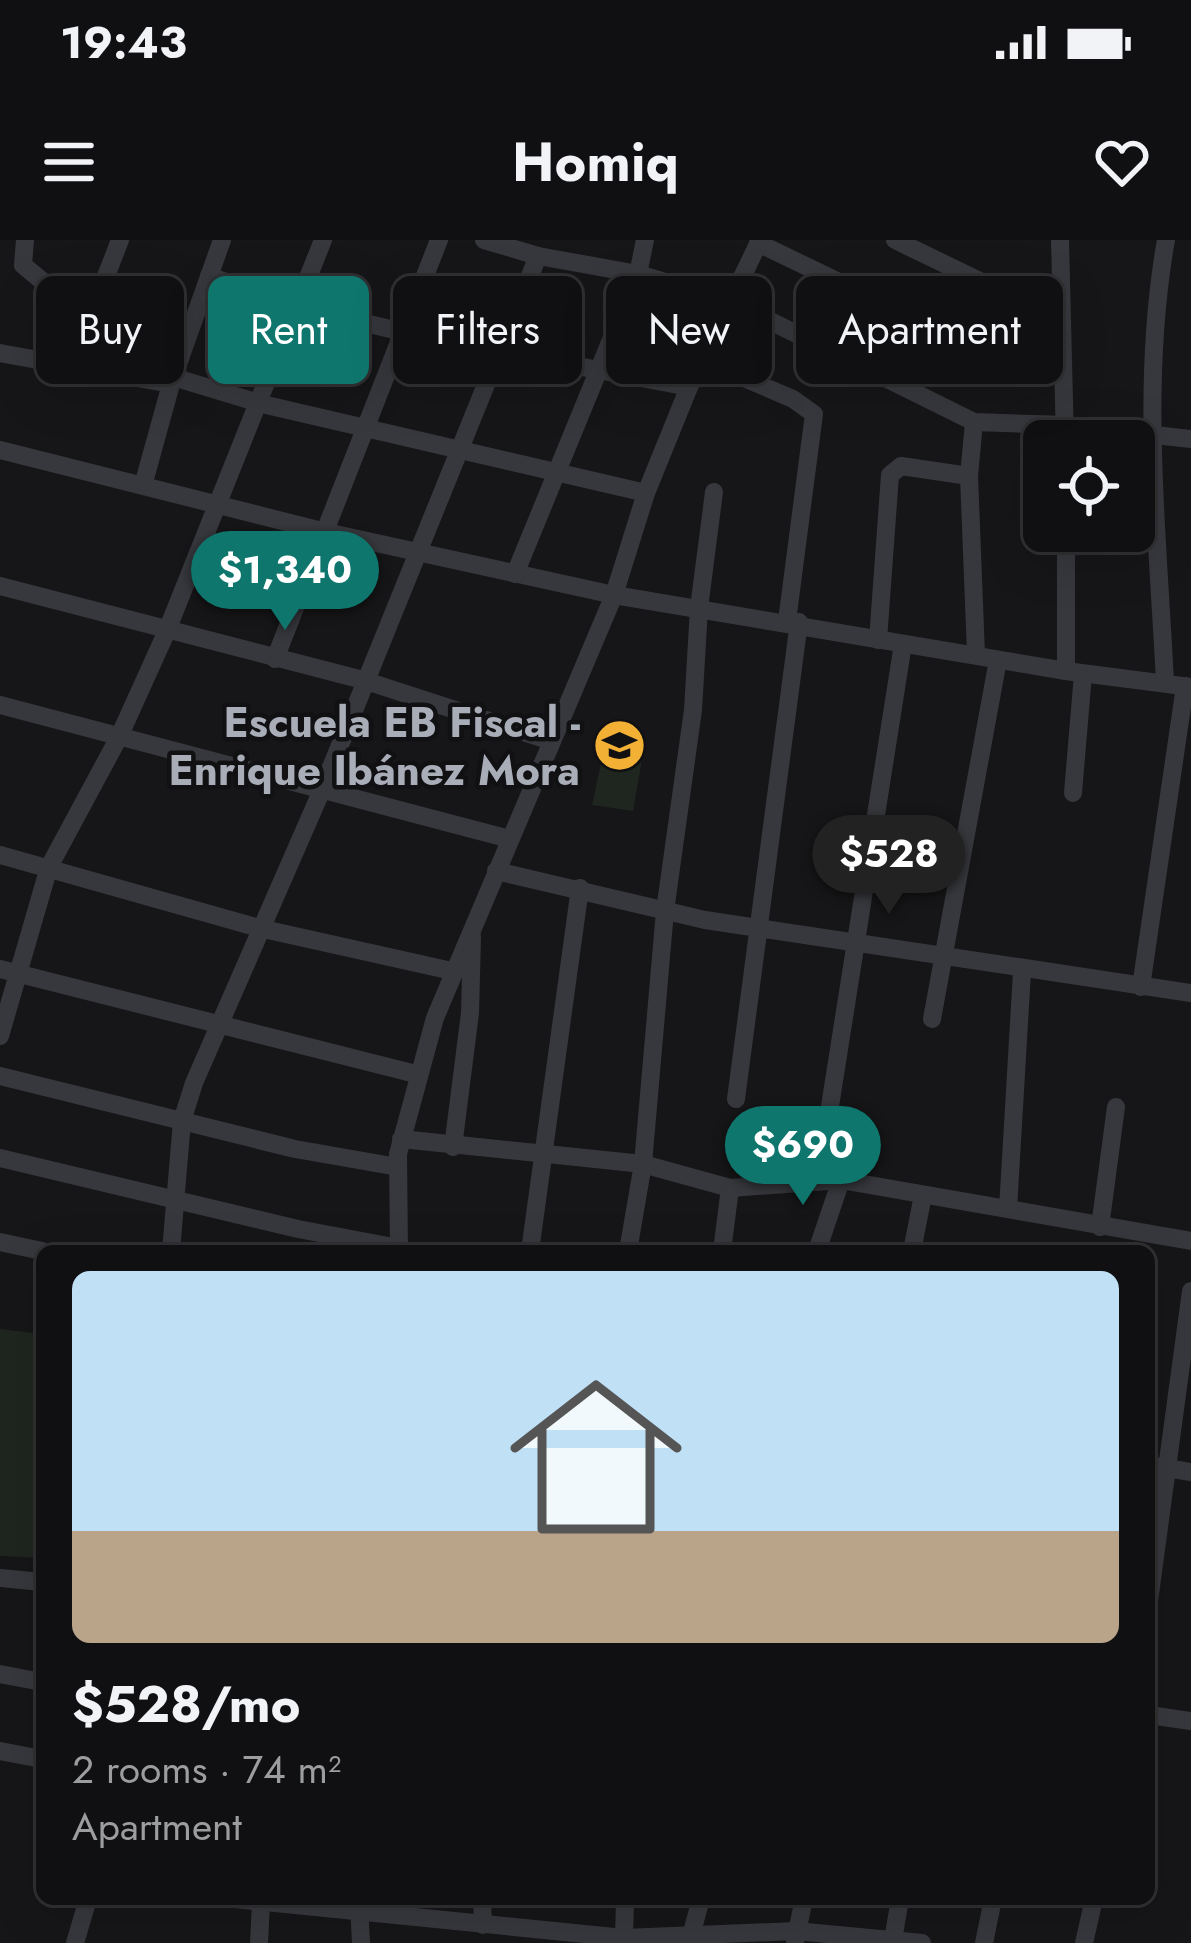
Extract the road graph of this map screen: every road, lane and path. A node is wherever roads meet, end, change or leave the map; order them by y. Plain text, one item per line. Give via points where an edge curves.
1 (25, 240) edge
2 (120, 240) edge
3 (222, 240) edge
4 (323, 240) edge
5 (440, 240) edge
6 (484, 240) edge
7 (646, 240) edge
8 (896, 240) edge
9 (1166, 240) edge
10 (759, 242) edge
11 (1054, 243) edge
12 (562, 250) edge
13 (538, 256) junction
14 (638, 274) junction
15 (36, 276) edge
16 (106, 276) edge
17 (209, 276) edge
18 (308, 276) edge
19 (426, 276) edge
20 (531, 276) edge
21 (645, 276) edge
22 (744, 276) edge
23 (829, 276) edge
24 (970, 276) edge
25 (1056, 276) edge
26 (208, 279) edge
27 (772, 322) edge
28 (184, 346) edge
29 (0, 353) edge
30 (36, 358) edge
31 (393, 360) edge
32 (582, 366) edge
33 (599, 369) junction
34 (184, 383) edge
35 (171, 384) edge
36 (269, 384) edge
37 (489, 384) edge
38 (690, 384) edge
39 (752, 384) edge
40 (1062, 384) edge
41 (689, 387) junction
42 (262, 404) junction
43 (1064, 420) edge
44 (1152, 420) edge
45 (974, 422) junction
46 (1023, 428) edge
47 (366, 429) junction
48 (1155, 434) edge
49 (1191, 439) edge
50 (0, 449) edge
51 (461, 449) junction
52 (1155, 461) edge
53 (557, 470) junction
54 (969, 476) junction
55 (144, 482) junction
56 (714, 492) dead end
57 (646, 493) junction
58 (219, 504) junction
59 (326, 532) junction
60 (419, 551) junction
61 (1067, 552) edge
62 (515, 574) junction
63 (0, 586) edge
64 (614, 595) junction
65 (698, 608) junction
66 (793, 621) junction
67 (166, 633) junction
68 (878, 640) junction
69 (903, 644) junction
70 (976, 654) junction
71 (275, 659) junction
72 (998, 660) junction
73 (1075, 672) junction
74 (363, 680) junction
75 (1180, 685) edge
76 (0, 705) edge
77 (119, 737) junction
78 (551, 741) junction
79 (321, 792) junction
80 (1073, 793) dead end
81 (510, 839) junction
82 (0, 855) edge
83 (49, 867) junction
84 (496, 871) junction
85 (580, 888) junction
86 (665, 911) junction
87 (259, 928) junction
88 (758, 929) junction
89 (472, 930) junction
90 (858, 941) junction
91 (940, 956) junction
92 (8, 971) edge
93 (452, 971) junction
94 (1022, 972) junction
95 (1141, 987) junction
96 (1191, 993) edge
97 (932, 1019) dead end
98 (218, 1026) junction
99 (0, 1036) edge
100 (416, 1074) junction
101 (0, 1076) edge
102 (736, 1099) dead end
103 (1117, 1106) dead end
104 (182, 1121) junction
105 (401, 1138) junction
106 (453, 1147) junction
107 (544, 1153) junction
108 (0, 1158) edge
109 (643, 1164) junction
110 (398, 1167) junction
111 (842, 1180) junction
112 (818, 1182) junction
113 (730, 1188) junction
114 (923, 1195) junction
115 (174, 1200) junction
116 (1008, 1209) junction
117 (1100, 1227) junction
118 (1191, 1241) edge
119 (0, 1242) edge
120 (171, 1245) edge
121 (381, 1245) edge
122 (399, 1245) edge
123 (531, 1245) edge
124 (629, 1245) edge
125 (723, 1245) edge
126 (820, 1245) edge
127 (913, 1245) edge
128 (36, 1250) edge
129 (1191, 1291) edge
130 (1157, 1466) edge
131 (1191, 1472) edge
132 (1155, 1500) edge
133 (0, 1578) edge
134 (36, 1581) edge
135 (0, 1674) edge
136 (36, 1681) edge
137 (1155, 1715) edge
138 (1191, 1721) edge
139 (0, 1751) edge
140 (36, 1759) edge
141 (86, 1905) edge
142 (261, 1905) edge
143 (359, 1905) edge
144 (482, 1905) edge
145 (625, 1905) edge
146 (698, 1905) edge
147 (803, 1905) edge
148 (899, 1905) edge
149 (992, 1905) edge
150 (1093, 1905) edge
151 (452, 1921) junction
152 (483, 1924) junction
153 (795, 1937) edge
154 (548, 1938) edge
155 (624, 1938) junction
156 (893, 1940) edge
157 (689, 1941) edge
158 (75, 1943) edge
159 (259, 1943) edge
160 (361, 1943) edge
161 (453, 1943) edge
162 (922, 1943) edge
163 (984, 1943) edge
164 (1084, 1943) edge

1 - 15 street via 23,265
2 - 16 street
3 - 17 street
4 - 18 street
5 - 19 street
6 - 13 street
7 - 14 street
8 - 24 street
9 - 44 street
10 - 22 street
10 - 23 street
11 - 25 street
12 - 13 street
12 - 14 street
13 - 20 street
14 - 21 street
14 - 33 street
26 - 28 street
27 - 45 street
29 - 30 street
31 - 47 street
32 - 33 street
33 - 41 street
33 - 53 street
34 - 42 street
35 - 55 street
36 - 42 street
37 - 51 street
38 - 41 street
39 - 66 street via 814,414
40 - 43 street
41 - 57 street
42 - 47 street
42 - 58 street
45 - 46 street
45 - 54 street
47 - 51 street
47 - 59 street
48 - 49 street
50 - 55 street
51 - 53 street
51 - 60 street
52 - 75 street
53 - 57 street
53 - 62 street
54 - 68 street via 901,466 890,475
54 - 70 street
55 - 58 street
56 - 65 street
57 - 64 street
58 - 59 street
58 - 67 street
59 - 60 street
59 - 71 street
60 - 62 street
60 - 74 street
61 - 73 street
62 - 64 street
63 - 67 street
64 - 65 street
64 - 78 street
65 - 66 street
65 - 86 street via 693,710
66 - 68 street
66 - 88 street
67 - 71 street
67 - 77 street
68 - 69 street
69 - 70 street
69 - 90 street
70 - 72 street
71 - 74 street
72 - 73 street
72 - 91 street
73 - 75 street
73 - 80 street
74 - 78 street
74 - 79 street
75 - 95 street
76 - 77 street
77 - 79 street
77 - 83 street
78 - 81 street
79 - 81 street
79 - 87 street
81 - 84 street
82 - 83 street
83 - 87 street
83 - 92 street
84 - 85 street
84 - 89 street
85 - 86 street
85 - 107 street
86 - 88 street
86 - 109 street
87 - 93 street
87 - 98 street
88 - 90 street
88 - 102 street
89 - 93 street
89 - 106 street
90 - 91 street
90 - 112 street
91 - 94 street
91 - 97 street
92 - 98 street
92 - 99 street
93 - 100 street
94 - 95 street
94 - 116 street
95 - 96 street
98 - 100 street
98 - 104 street
100 - 105 street
101 - 104 street
103 - 117 street
104 - 110 street
104 - 115 street
105 - 106 street
105 - 110 street
106 - 107 street
107 - 109 street
107 - 123 street
108 - 115 street
109 - 113 street
109 - 124 street
110 - 122 street
111 - 112 street
111 - 114 street
111 - 126 street
112 - 113 street
113 - 125 street
114 - 116 street
114 - 127 street
115 - 120 street
115 - 121 street
116 - 117 street
117 - 118 street
119 - 128 street
129 - 130 street
130 - 131 street
130 - 132 street
133 - 134 street
135 - 136 street
137 - 138 street
139 - 140 street
141 - 158 street
142 - 159 street
143 - 151 street
143 - 160 street
144 - 152 street
145 - 155 street
146 - 157 street
147 - 153 street
148 - 156 street
149 - 163 street
150 - 164 street
151 - 152 street
151 - 161 street
152 - 154 street
153 - 156 street
153 - 157 street
154 - 155 street
155 - 157 street
156 - 162 street

